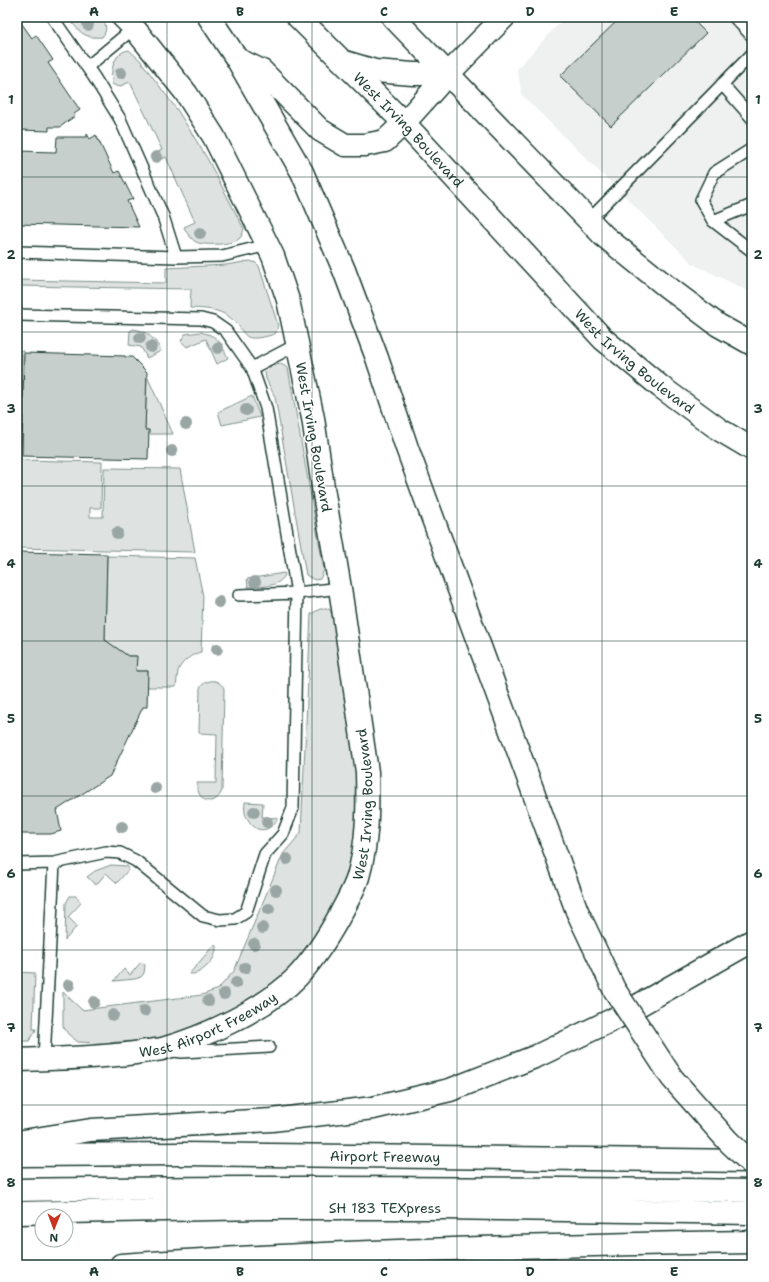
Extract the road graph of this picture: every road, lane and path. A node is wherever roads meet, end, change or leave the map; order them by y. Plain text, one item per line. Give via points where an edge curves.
1 (52, 17) edge
2 (209, 17) edge
3 (298, 17) edge
4 (504, 17) edge
5 (734, 17) edge
6 (401, 20) edge
7 (129, 23) edge
8 (752, 36) edge
9 (752, 54) edge
10 (237, 59) junction
11 (342, 61) junction
12 (87, 67) junction
13 (448, 74) junction
14 (722, 84) junction
15 (752, 118) edge
16 (404, 123) junction
17 (752, 148) edge
18 (752, 205) edge
19 (589, 220) junction
20 (713, 221) junction
21 (268, 245) junction
22 (17, 252) edge
23 (752, 252) edge
24 (176, 257) junction
25 (17, 315) edge
26 (298, 344) junction
27 (752, 344) edge
28 (252, 368) junction
29 (752, 449) edge
30 (340, 588) junction
31 (297, 593) junction
32 (239, 596) dead end
33 (54, 863) junction
34 (17, 864) edge
35 (348, 899) joint
36 (752, 942) edge
37 (269, 1046) dead end
38 (161, 1049) junction
39 (17, 1060) edge
40 (44, 1060) junction
41 (17, 1142) edge
42 (17, 1155) edge
43 (752, 1163) edge
44 (17, 1190) edge
45 (752, 1191) edge
46 (17, 1213) edge
47 (752, 1213) edge
48 (752, 1242) edge
49 (385, 1250) junction
50 (121, 1265) edge
51 (319, 1265) edge

1 - 12 lane
2 - 10 main road
3 - 11 main road, West Irving Boulevard
4 - 13 main road
5 - 8 lane
6 - 13 main road
7 - 12 lane
7 - 21 main road, West Irving Boulevard via 186,93 214,137
9 - 14 lane
10 - 16 main road via 262,71 320,130 345,145 385,141
10 - 43 main road, bridge via 302,172 344,270 577,911 614,989 672,1078 728,1141
11 - 13 main road via 375,71
11 - 16 main road, West Irving Boulevard
12 - 24 lane via 120,119 163,216
13 - 16 main road
13 - 19 main road
14 - 15 lane
14 - 19 lane
16 - 29 main road, West Irving Boulevard via 603,339 667,391 720,430
17 - 20 lane via 714,173 701,200
18 - 20 lane
19 - 27 main road via 604,236 678,295 718,325
20 - 23 lane
21 - 24 lane via 222,256
21 - 26 main road, West Irving Boulevard via 288,300
22 - 24 lane
25 - 28 lane via 201,319 213,322 226,331
26 - 28 lane
26 - 30 main road, West Irving Boulevard via 313,418
28 - 31 lane via 266,408
30 - 31 lane
30 - 35 main road, West Irving Boulevard via 367,772 368,797 363,854
31 - 32 lane
31 - 33 lane via 293,808 283,834 265,854 246,912 235,919 220,920 203,916 136,861 120,853 106,852
33 - 34 lane
33 - 40 lane
35 - 38 main road, West Airport Freeway via 321,947 297,977 282,990 263,1004 217,1028
36 - 41 main road via 616,1018 537,1056 450,1090 372,1108 272,1120 91,1130
37 - 38 lane via 182,1052
38 - 40 main road, West Airport Freeway via 108,1056
39 - 40 main road, West Airport Freeway
42 - 43 main road, Airport Freeway via 192,1154
44 - 45 main road, SH 183 TEXpress via 331,1187
46 - 47 main road, SH 183 TEXpress via 253,1208
48 - 49 main road
49 - 50 main road
49 - 51 main road

